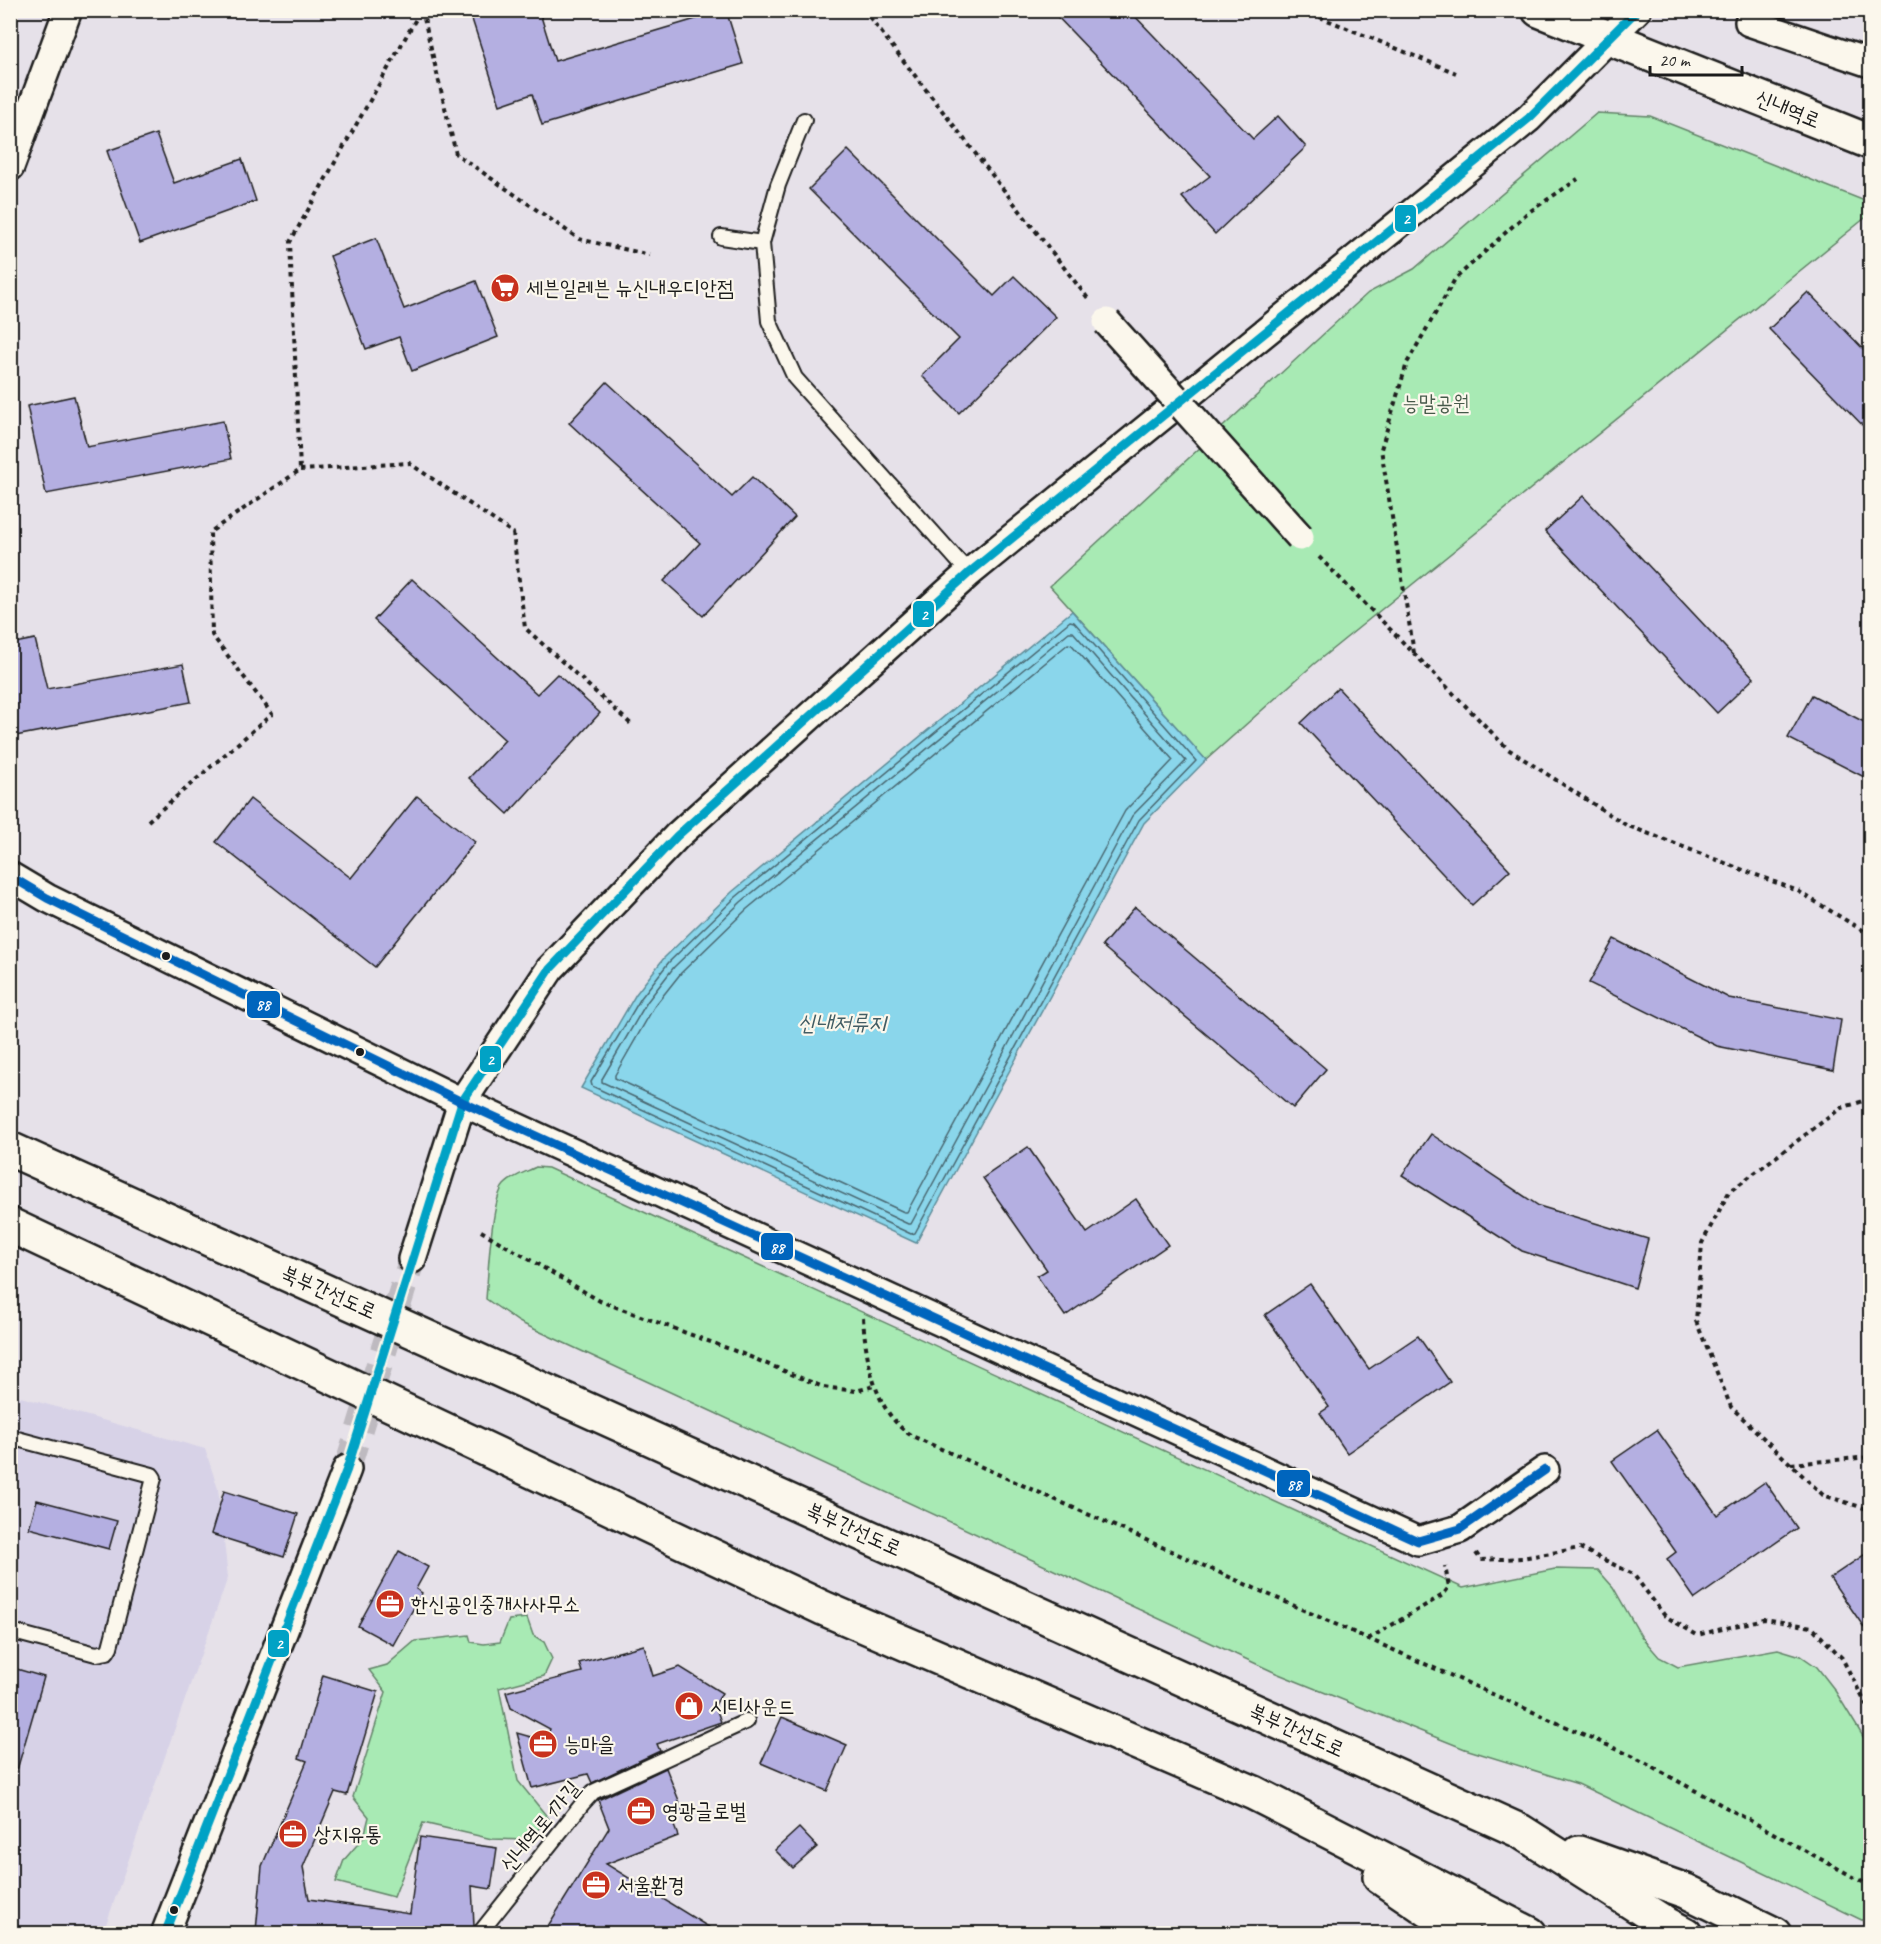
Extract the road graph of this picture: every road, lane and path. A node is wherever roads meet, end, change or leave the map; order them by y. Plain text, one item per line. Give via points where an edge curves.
1 (68, 10) edge
2 (422, 10) edge
3 (864, 10) edge
4 (1303, 10) edge
5 (1539, 10) edge
6 (1637, 10) edge
7 (1749, 22) dead end
8 (1610, 38) junction
9 (1870, 63) edge
10 (1456, 73) dead end
11 (804, 120) dead end
12 (1870, 142) edge
13 (10, 167) edge
14 (1578, 179) dead end
15 (722, 237) dead end
16 (762, 243) junction
17 (650, 255) dead end
18 (1107, 322) joint
19 (300, 470) junction
20 (1300, 537) joint
21 (969, 573) junction
22 (1414, 653) junction
23 (632, 725) dead end
24 (148, 821) dead end
25 (10, 876) edge
26 (1870, 935) edge
27 (1870, 1099) edge
28 (462, 1102) junction
29 (10, 1139) edge
30 (10, 1149) edge
31 (59, 1170) junction
32 (10, 1225) edge
33 (481, 1231) dead end
34 (10, 1232) edge
35 (51, 1244) junction
36 (412, 1259) tunnel mouth
37 (863, 1316) dead end
38 (874, 1386) junction
39 (10, 1437) edge
40 (1870, 1457) edge
41 (1791, 1464) junction
42 (346, 1469) tunnel mouth
43 (1545, 1470) dead end
44 (1870, 1510) edge
45 (1460, 1529) junction
46 (1445, 1566) dead end
47 (10, 1631) edge
48 (1368, 1639) junction
49 (1870, 1712) edge
50 (747, 1721) dead end
51 (1254, 1793) junction
52 (1520, 1831) junction
53 (1870, 1886) edge
54 (165, 1934) edge
55 (479, 1934) edge
56 (1464, 1934) edge
57 (1530, 1934) edge
58 (1685, 1934) edge
59 (1774, 1934) edge

1 - 13 street
2 - 17 path via 456,154 579,239
2 - 19 path via 290,242
3 - 18 path
4 - 10 path
5 - 8 main road, 신내역로
6 - 8 street
7 - 9 street
8 - 12 main road, 신내역로
8 - 21 street via 1528,118
11 - 16 lane via 778,185
14 - 22 path via 1527,214 1455,279 1407,363 1382,449
15 - 16 lane
16 - 21 lane via 769,321 795,378
18 - 20 street, bridge
19 - 23 path via 409,463 513,533 525,628
19 - 24 path via 210,532 212,635 272,714
20 - 22 path
21 - 28 street via 677,836 550,969
22 - 26 path via 1508,749 1626,825 1798,891
25 - 28 street via 47,898
27 - 41 path via 1841,1108 1729,1192 1702,1244 1696,1321 1731,1407
28 - 36 street
28 - 45 street via 1418,1541
29 - 31 main road
30 - 31 main road, 북부간선도로
31 - 52 main road, 북부간선도로
32 - 35 main road
33 - 38 path via 600,1301 823,1388 856,1391
34 - 35 main road
35 - 51 main road via 823,1608
37 - 38 path
38 - 48 path via 898,1428 912,1436
39 - 47 lane via 152,1475 154,1480 107,1652 96,1654
40 - 41 path
41 - 44 path via 1823,1495
42 - 54 street
43 - 45 street
45 - 49 path via 1481,1560 1580,1548 1633,1574 1665,1616 1698,1635 1764,1619 1812,1627 1842,1658
46 - 48 path via 1449,1587 1443,1595
48 - 53 path via 1632,1756
50 - 55 lane, 신내역로1가길 via 593,1792
51 - 56 main road
51 - 57 main road
52 - 58 main road, 북부간선도로
52 - 59 main road via 1686,1891

